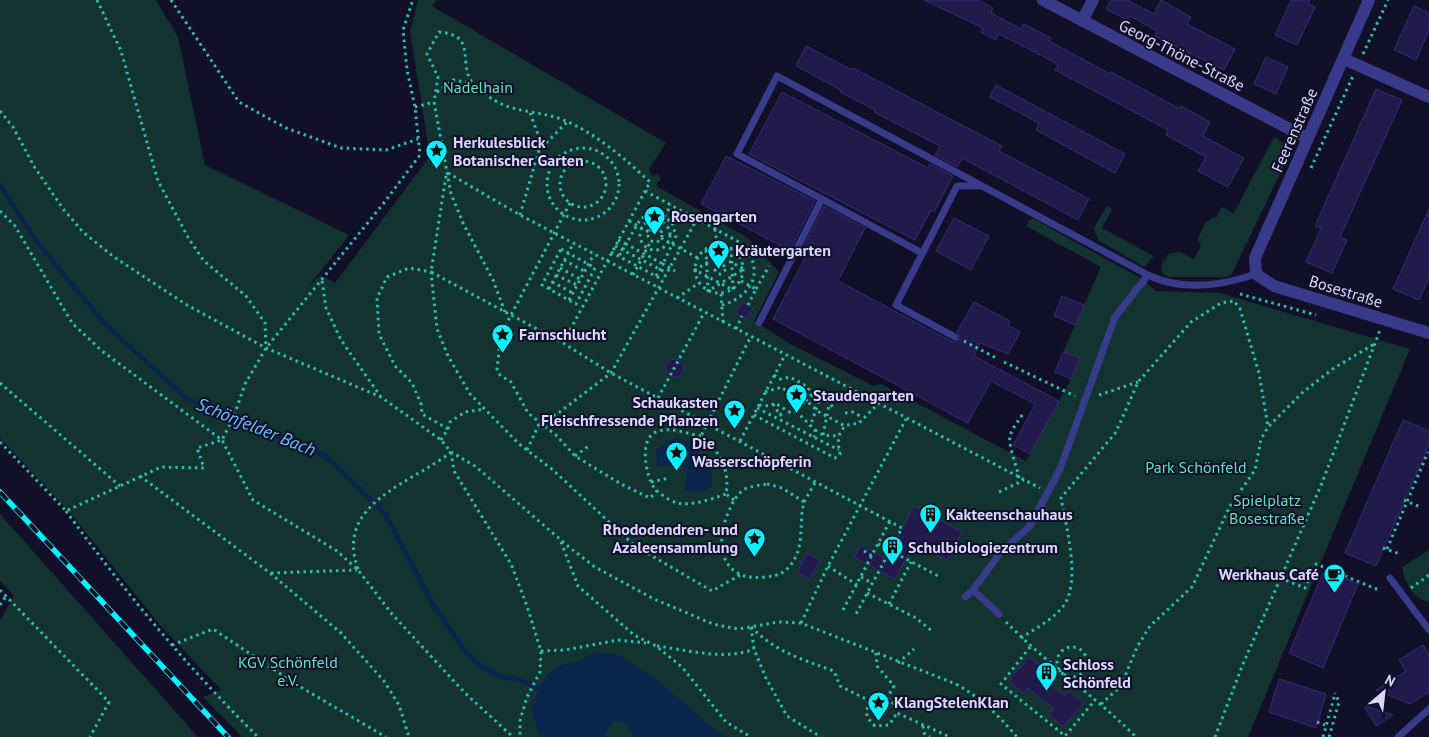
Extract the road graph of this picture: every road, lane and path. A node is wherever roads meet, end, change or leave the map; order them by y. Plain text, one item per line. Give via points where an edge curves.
1 (97, 0) edge
2 (171, 0) edge
3 (413, 0) edge
4 (1043, 0) edge
5 (1093, 0) edge
6 (1369, 0) edge
7 (1082, 21) junction
8 (1344, 59) junction
9 (472, 83) junction
10 (436, 92) junction
11 (1429, 97) edge
12 (434, 102) junction
13 (415, 107) junction
14 (0, 111) edge
15 (530, 113) junction
16 (568, 122) junction
17 (1307, 138) junction
18 (418, 139) junction
19 (542, 145) junction
20 (447, 173) junction
21 (980, 186) junction
22 (646, 191) junction
23 (822, 199) junction
24 (570, 203) junction
25 (671, 205) junction
26 (0, 211) edge
27 (520, 216) junction
28 (565, 216) junction
29 (665, 216) junction
30 (697, 219) junction
31 (628, 221) junction
32 (662, 222) junction
33 (636, 225) junction
34 (641, 228) junction
35 (658, 228) junction
36 (692, 229) junction
37 (715, 229) junction
38 (649, 232) junction
39 (696, 232) dead end
40 (555, 234) junction
41 (661, 238) junction
42 (686, 239) junction
43 (618, 240) junction
44 (651, 241) junction
45 (691, 241) dead end
46 (668, 242) junction
47 (573, 244) junction
48 (626, 244) junction
49 (673, 245) junction
50 (717, 245) junction
51 (615, 246) junction
52 (648, 248) junction
53 (680, 248) junction
54 (731, 248) junction
55 (706, 249) junction
56 (622, 250) junction
57 (747, 251) junction
58 (611, 252) junction
59 (922, 253) junction
60 (568, 254) junction
61 (594, 254) junction
62 (644, 254) junction
63 (632, 255) junction
64 (619, 256) junction
65 (718, 256) junction
66 (740, 256) junction
67 (675, 258) junction
68 (698, 258) junction
69 (713, 259) junction
70 (564, 260) junction
71 (641, 260) junction
72 (607, 261) junction
73 (629, 261) junction
74 (681, 261) dead end
75 (731, 262) junction
76 (707, 263) junction
77 (588, 264) junction
78 (663, 264) junction
79 (651, 265) junction
80 (717, 265) junction
81 (638, 266) junction
82 (769, 266) dead end
83 (560, 268) junction
84 (670, 268) junction
85 (715, 269) junction
86 (724, 269) junction
87 (732, 269) junction
88 (744, 269) junction
89 (660, 270) junction
90 (695, 270) junction
91 (707, 270) junction
92 (584, 271) junction
93 (648, 271) junction
94 (675, 271) dead end
95 (431, 272) junction
96 (666, 273) junction
97 (722, 273) junction
98 (1256, 274) junction
99 (556, 275) junction
100 (632, 275) junction
101 (1148, 275) junction
102 (656, 276) junction
103 (708, 276) junction
104 (732, 276) junction
105 (580, 279) junction
106 (663, 280) junction
107 (726, 280) junction
108 (322, 281) junction
109 (741, 281) junction
110 (552, 282) junction
111 (699, 283) junction
112 (720, 283) junction
113 (577, 285) junction
114 (750, 286) junction
115 (658, 288) junction
116 (549, 289) junction
117 (732, 290) junction
118 (756, 290) junction
119 (708, 291) junction
120 (573, 292) junction
121 (721, 294) junction
122 (1240, 294) dead end
123 (676, 298) junction
124 (569, 300) junction
125 (722, 305) junction
126 (748, 305) dead end
127 (505, 312) junction
128 (704, 313) junction
129 (511, 315) junction
130 (742, 316) dead end
131 (1323, 317) dead end
132 (723, 322) junction
133 (758, 323) dead end
134 (736, 329) junction
135 (1370, 330) dead end
136 (1379, 332) dead end
137 (1429, 333) edge
138 (955, 336) joint
139 (750, 337) junction
140 (562, 343) junction
141 (266, 348) junction
142 (785, 355) junction
143 (998, 359) dead end
144 (1004, 362) dead end
145 (611, 373) junction
146 (774, 375) junction
147 (1138, 382) junction
148 (0, 383) edge
149 (765, 392) junction
150 (800, 392) junction
151 (811, 394) junction
152 (381, 397) junction
153 (658, 398) junction
154 (820, 398) junction
155 (1084, 401) junction
156 (792, 402) dead end
157 (805, 402) junction
158 (772, 404) junction
159 (878, 404) junction
160 (829, 405) junction
161 (758, 406) junction
162 (816, 407) junction
163 (485, 409) junction
164 (834, 409) dead end
165 (785, 411) junction
166 (796, 411) junction
167 (1024, 412) dead end
168 (845, 413) dead end
169 (754, 415) junction
170 (779, 416) junction
171 (827, 416) junction
172 (862, 417) junction
173 (906, 419) junction
174 (540, 422) junction
175 (708, 424) junction
176 (845, 426) junction
177 (810, 427) junction
178 (1268, 427) junction
179 (448, 429) junction
180 (815, 430) junction
181 (823, 435) junction
182 (700, 436) junction
183 (839, 436) junction
184 (814, 438) junction
185 (222, 440) junction
186 (441, 440) junction
187 (740, 441) junction
188 (0, 442) edge
189 (590, 445) dead end
190 (527, 450) junction
191 (839, 450) junction
192 (452, 452) junction
193 (1428, 452) edge
194 (575, 456) junction
195 (139, 476) junction
196 (669, 478) dead end
197 (1020, 478) junction
198 (1024, 480) junction
199 (816, 481) junction
200 (651, 482) junction
201 (120, 486) junction
202 (657, 491) junction
203 (999, 492) dead end
204 (1049, 492) junction
205 (726, 494) junction
206 (734, 500) junction
207 (1406, 501) junction
208 (804, 502) junction
209 (860, 505) junction
210 (1420, 507) dead end
211 (66, 511) junction
212 (890, 521) junction
213 (560, 539) junction
214 (878, 544) junction
215 (890, 551) junction
216 (864, 552) dead end
217 (1400, 554) dead end
218 (872, 556) junction
219 (911, 562) junction
220 (828, 566) junction
221 (358, 570) junction
222 (270, 573) junction
223 (740, 575) junction
224 (1429, 575) edge
225 (861, 577) junction
226 (940, 577) dead end
227 (1280, 578) junction
228 (1390, 578) dead end
229 (872, 583) junction
230 (857, 585) junction
231 (1409, 589) dead end
232 (0, 590) edge
233 (973, 590) junction
234 (1379, 590) dead end
235 (867, 593) junction
236 (6, 596) junction
237 (965, 597) dead end
238 (889, 604) junction
239 (0, 605) edge
240 (843, 610) dead end
241 (998, 614) joint
242 (855, 616) dead end
243 (801, 624) junction
244 (751, 626) junction
245 (1429, 630) edge
246 (932, 631) dead end
247 (1022, 638) junction
248 (172, 645) junction
249 (656, 646) junction
250 (1030, 647) junction
251 (914, 649) dead end
252 (541, 650) junction
253 (754, 650) junction
254 (876, 654) junction
255 (897, 663) junction
256 (1062, 673) junction
257 (887, 698) junction
258 (1096, 700) junction
259 (870, 701) junction
260 (1101, 704) junction
261 (1429, 709) edge
262 (897, 713) junction
263 (1317, 722) dead end
264 (922, 725) junction
265 (1325, 725) junction
266 (90, 737) edge
267 (258, 737) edge
268 (386, 737) edge
269 (409, 737) edge
270 (513, 737) edge
271 (520, 737) edge
272 (751, 737) edge
273 (821, 737) edge
274 (930, 737) edge
275 (950, 737) edge
276 (1017, 737) edge
277 (1136, 737) edge
278 (1215, 737) edge
279 (1323, 737) edge
280 (1329, 737) edge
281 (1398, 737) edge

1 - 141 path via 122,51 158,181 204,261 246,296 265,323
2 - 18 path via 240,102 286,128 341,148 386,150
3 - 13 path via 403,30
4 - 7 street, Georg-Thöne-Straße
5 - 7 street
6 - 8 street, Feerenstraße
7 - 17 street, Georg-Thöne-Straße
8 - 11 street
8 - 17 street, Feerenstraße
9 - 10 path via 453,80
9 - 10 path via 463,42 452,33 439,32 427,54 438,77
9 - 15 path via 493,100
10 - 12 path
12 - 13 path
12 - 20 path
13 - 18 path
14 - 141 path via 64,210 95,243 187,305
15 - 16 path
15 - 19 path
16 - 19 path
16 - 22 path via 624,157 650,182
17 - 98 street, Feerenstraße via 1255,258
18 - 108 path via 420,155
19 - 27 path via 535,157
20 - 27 path
20 - 95 path
20 - 127 path via 451,194 463,223 493,280
21 - 23 lane via 777,76 737,154
21 - 59 lane via 957,186
21 - 101 lane
22 - 25 path
22 - 31 path
23 - 59 lane
23 - 133 lane
24 - 24 path via 561,192 564,170 577,161 592,163 606,180 606,188 599,201 585,207
24 - 28 path
25 - 29 path
25 - 30 path
26 - 185 path via 15,226 72,323 102,351
27 - 40 path
28 - 28 path via 548,194 546,182 550,168 570,149 580,147 599,151 613,163 618,173 615,202 594,219
28 - 40 path
29 - 32 path
29 - 33 path via 648,214
29 - 49 path via 675,228
30 - 36 path
30 - 37 path
31 - 33 path
31 - 43 path
32 - 34 path via 650,221
32 - 35 path
32 - 46 path via 669,231
33 - 34 path
33 - 48 path
34 - 38 path
34 - 52 path via 640,239
35 - 38 path
35 - 41 path
36 - 39 path
36 - 42 path
37 - 50 path
37 - 57 path via 741,243
38 - 44 path
40 - 47 path
40 - 129 path
41 - 44 path via 657,242
41 - 46 path
42 - 45 path
42 - 53 path
43 - 48 path
43 - 51 path
44 - 52 path
46 - 49 path
46 - 52 path via 659,249
47 - 60 path
47 - 61 path
48 - 56 path
48 - 62 path
49 - 53 path
49 - 78 path
50 - 54 path
50 - 55 path
51 - 56 path
51 - 58 path
52 - 62 path
53 - 67 path
53 - 68 path
54 - 65 path
54 - 66 path
54 - 75 path
55 - 65 path
55 - 68 path
55 - 76 path
56 - 63 path
56 - 64 path
57 - 66 path
57 - 114 path via 755,272
58 - 64 path
58 - 72 path
59 - 138 lane via 896,305
60 - 70 path
60 - 77 path
60 - 116 path via 561,249 542,285
61 - 72 path
61 - 77 path
62 - 71 path
62 - 78 path
63 - 71 path
63 - 73 path
64 - 73 path
65 - 69 path
65 - 75 path
66 - 88 path
67 - 74 path
67 - 84 path
68 - 90 path
69 - 76 path
69 - 80 path
70 - 83 path
70 - 92 path
71 - 79 path
71 - 81 path
72 - 100 path
72 - 140 path
73 - 81 path
75 - 87 path
75 - 88 path
76 - 90 path
76 - 91 path
77 - 92 path
77 - 124 path via 595,268 576,304
78 - 84 path
78 - 89 path
79 - 89 path
79 - 93 path
80 - 85 path
80 - 86 path
81 - 93 path
81 - 100 path
82 - 118 path
83 - 99 path
83 - 105 path
84 - 94 path
84 - 96 path
85 - 91 path
85 - 97 path via 718,274
86 - 87 path
86 - 97 path
87 - 104 path
88 - 104 path
88 - 109 path
89 - 96 path
89 - 102 path
90 - 103 path
90 - 111 path
91 - 103 path
92 - 105 path
93 - 102 path
95 - 127 path
95 - 163 path via 437,329 470,394
95 - 179 path via 409,268 386,277 377,298 379,334 395,366 412,383 422,414
96 - 106 path
97 - 107 path
98 - 101 lane via 1226,284 1182,285 1164,283
98 - 137 street, Bosestraße via 1274,286
99 - 110 path
99 - 113 path
100 - 115 path
101 - 155 lane via 1115,317
102 - 106 path
103 - 112 path
103 - 119 path
104 - 107 path
104 - 117 path
105 - 113 path
106 - 115 path
107 - 112 path
108 - 141 path
108 - 152 path via 326,308 337,332
109 - 114 path
109 - 117 path
110 - 116 path
110 - 120 path
111 - 119 path
111 - 123 path
112 - 117 path
112 - 119 path
113 - 120 path
114 - 118 path
114 - 125 path via 734,302
115 - 123 path
115 - 145 path
116 - 124 path
117 - 121 path
118 - 126 path
119 - 121 path
120 - 124 path
121 - 125 path
122 - 131 path
123 - 128 path
125 - 132 path
127 - 129 path
128 - 132 path
128 - 153 path
129 - 140 path
129 - 174 path via 502,334 498,369 500,375 512,382 528,412
130 - 134 path
132 - 134 path
134 - 139 path
135 - 136 path
138 - 143 path
139 - 142 path
139 - 175 path
140 - 145 path
141 - 152 path
141 - 185 path via 245,384
142 - 146 path
142 - 159 path
144 - 155 path
145 - 153 path
145 - 174 path via 558,414
146 - 149 path
146 - 151 path via 790,377 808,387
147 - 155 path
147 - 178 path via 1191,322 1221,302 1234,301 1240,310 1259,373
147 - 247 path via 1116,432 1062,498 1072,586 1065,604
148 - 201 path
149 - 150 path via 782,387 788,392 794,389
149 - 161 path
150 - 151 path via 803,396
150 - 156 path
151 - 154 path
151 - 157 path
152 - 186 path
153 - 175 path
154 - 160 path
154 - 162 path
155 - 204 lane
157 - 162 path
157 - 166 path
158 - 161 path
158 - 165 path
158 - 170 path
159 - 172 path
159 - 173 path
160 - 164 path
160 - 171 path
161 - 169 path
161 - 170 path
162 - 171 path
162 - 177 path
163 - 179 path via 464,412 450,422
163 - 190 path
165 - 166 path
165 - 170 path
166 - 177 path
167 - 197 path via 1010,436 1010,448
168 - 172 path via 853,412
169 - 187 path
169 - 191 path via 835,458 840,454
170 - 184 path
171 - 176 path
171 - 181 path
172 - 176 path via 858,424
173 - 197 path
173 - 209 path
174 - 190 path
174 - 194 path
175 - 182 path
175 - 187 path
176 - 183 path
177 - 180 path
178 - 227 path via 1303,392 1334,368 1376,343 1322,483
178 - 260 path via 1261,439 1255,470 1230,506 1192,587 1150,626 1137,647 1121,686
179 - 186 path
180 - 181 path
180 - 184 path
181 - 183 path
182 - 200 path via 673,430 658,431 650,437 644,449
182 - 205 path via 711,444 726,470
183 - 191 path
184 - 191 path
185 - 195 path via 196,448 204,468 160,467
185 - 221 path via 253,500 337,551
186 - 192 path
187 - 199 path
188 - 211 path
189 - 194 path
190 - 223 path via 635,546 712,591
192 - 213 path via 476,466
192 - 221 path via 385,494 371,508 354,531 352,542
192 - 252 path via 454,471 511,564
193 - 207 path
194 - 202 path via 650,498
195 - 201 path
195 - 222 path
196 - 200 path
197 - 198 path
198 - 203 path
198 - 204 path
199 - 208 path
199 - 209 path
200 - 202 path
201 - 211 path
202 - 205 path via 676,502 689,504
204 - 233 lane via 1030,526 1001,552
205 - 206 path
206 - 208 path via 744,490 767,484 782,488
206 - 223 path via 722,527 720,545 722,556
207 - 210 path
207 - 217 path via 1385,548
208 - 223 path via 796,557 786,571 776,576 756,578
209 - 212 path
209 - 220 path
211 - 248 path
212 - 214 path
212 - 215 path via 902,528
213 - 244 path via 595,567 688,615 738,629
213 - 249 path via 578,586 634,635
214 - 215 path
214 - 218 path
215 - 219 path
215 - 229 path
216 - 218 path
218 - 225 path
219 - 226 path
219 - 238 path
220 - 230 path
220 - 243 path
221 - 222 path
221 - 270 path via 392,614 465,693
222 - 269 path via 341,633 384,681 399,705
224 - 231 path
225 - 229 path
225 - 230 path
227 - 234 path via 1305,588 1316,564
227 - 278 path
228 - 245 lane
229 - 235 path
230 - 240 path
232 - 236 path
233 - 237 lane
233 - 241 lane
235 - 238 path
235 - 242 path
236 - 239 path
236 - 266 path via 109,702
238 - 246 path
241 - 247 path
243 - 244 path via 779,622
243 - 254 path
244 - 253 path
244 - 259 path via 767,643 791,656 834,671 840,686
247 - 250 path
248 - 267 path
248 - 268 path via 213,629 297,685
249 - 252 path via 618,640 571,650
249 - 253 path via 740,655
249 - 272 path via 682,667 726,722
250 - 256 path
250 - 258 path via 1001,684 1065,736
251 - 255 path
252 - 271 path via 540,672 527,697 520,721
253 - 273 path via 787,716
254 - 255 path
254 - 257 path via 876,666 894,686
255 - 276 path via 956,684 973,694 992,709
256 - 256 path via 1069,677 1083,671 1086,656 1081,650 1074,647 1060,652 1057,659
256 - 258 path
257 - 259 path
257 - 262 path
258 - 260 path
259 - 262 path via 867,718 875,726 889,725
260 - 277 path
261 - 281 lane
262 - 264 path
263 - 265 path
264 - 274 path via 924,733
264 - 275 path
265 - 279 path
265 - 280 path via 1335,693 1339,702

